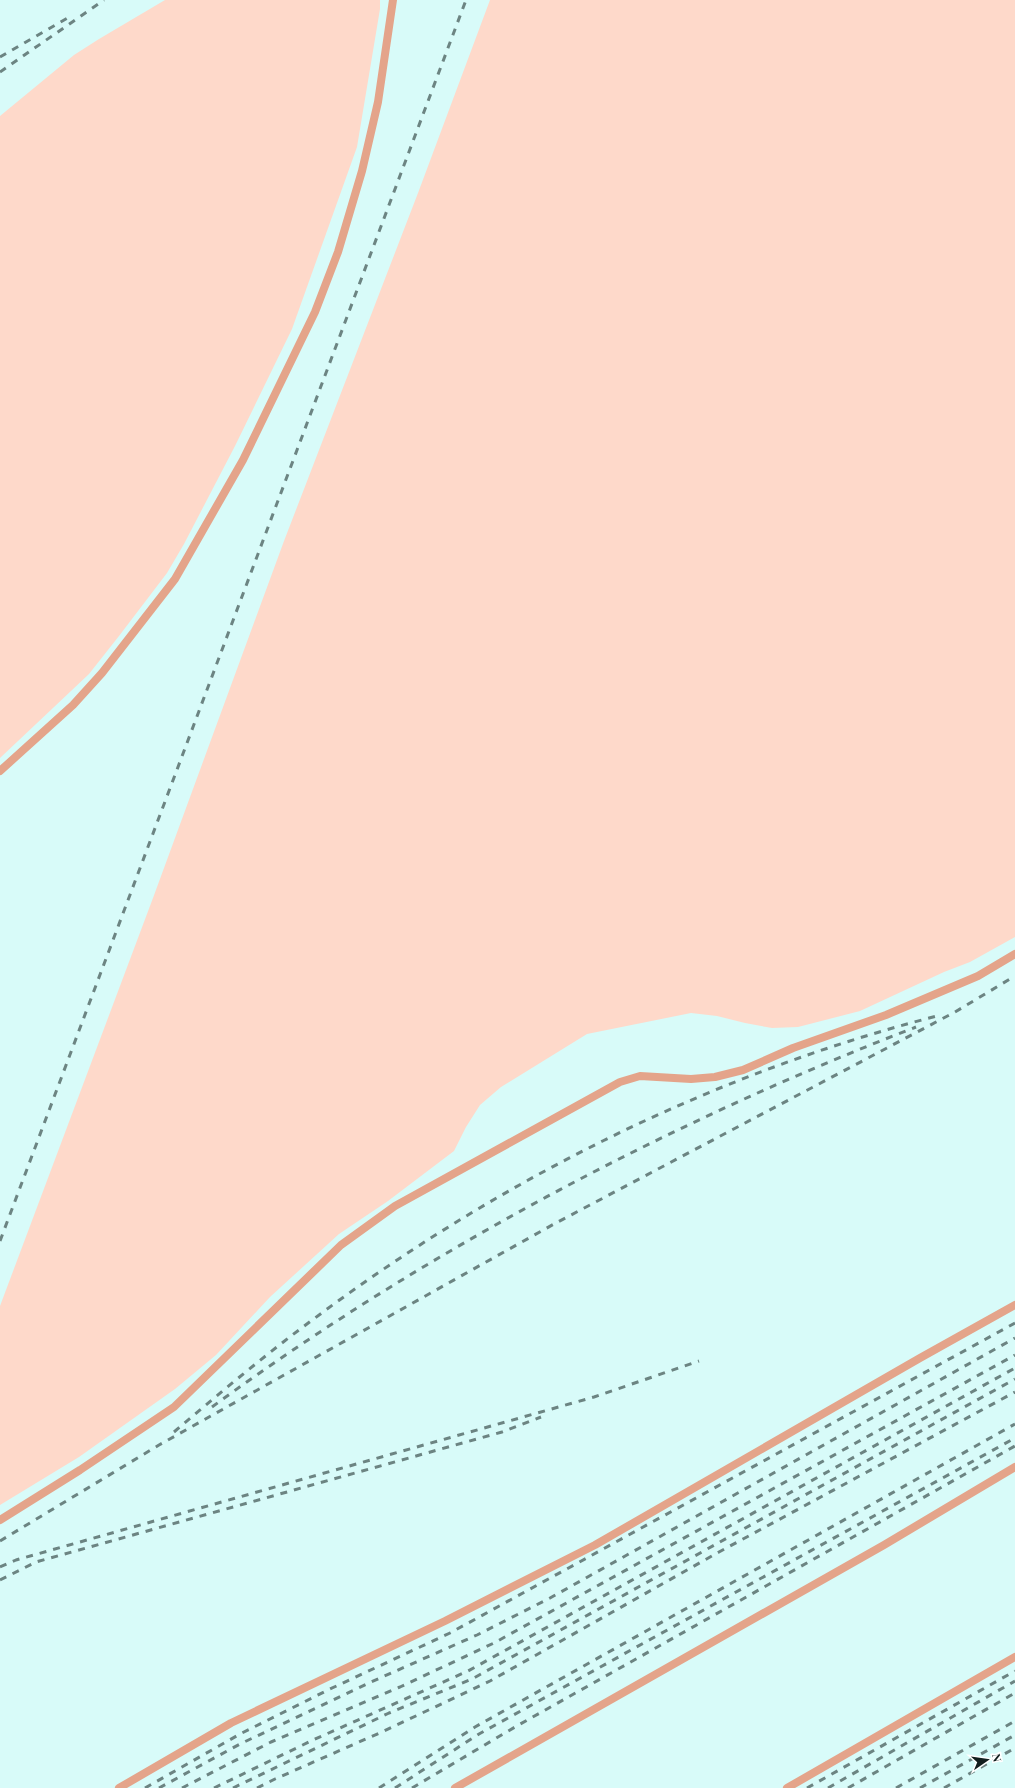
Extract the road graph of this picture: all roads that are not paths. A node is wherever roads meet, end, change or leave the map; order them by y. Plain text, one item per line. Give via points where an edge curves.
1 (391, 0) edge
2 (0, 771) edge
3 (1015, 954) edge
4 (1015, 1306) edge
5 (1015, 1467) edge
6 (0, 1520) edge
7 (1015, 1657) edge
8 (119, 1788) edge
9 (455, 1788) edge
10 (787, 1788) edge

1 - 2 lane via 378,102 362,171 338,252 315,312 243,460 175,579 107,667 73,705
3 - 6 lane via 978,976 886,1015 793,1048 743,1070 715,1077 691,1079 640,1076 620,1082 395,1206 341,1245 174,1407
4 - 8 lane via 595,1545 446,1621 230,1723
5 - 9 lane via 884,1545
7 - 10 lane

